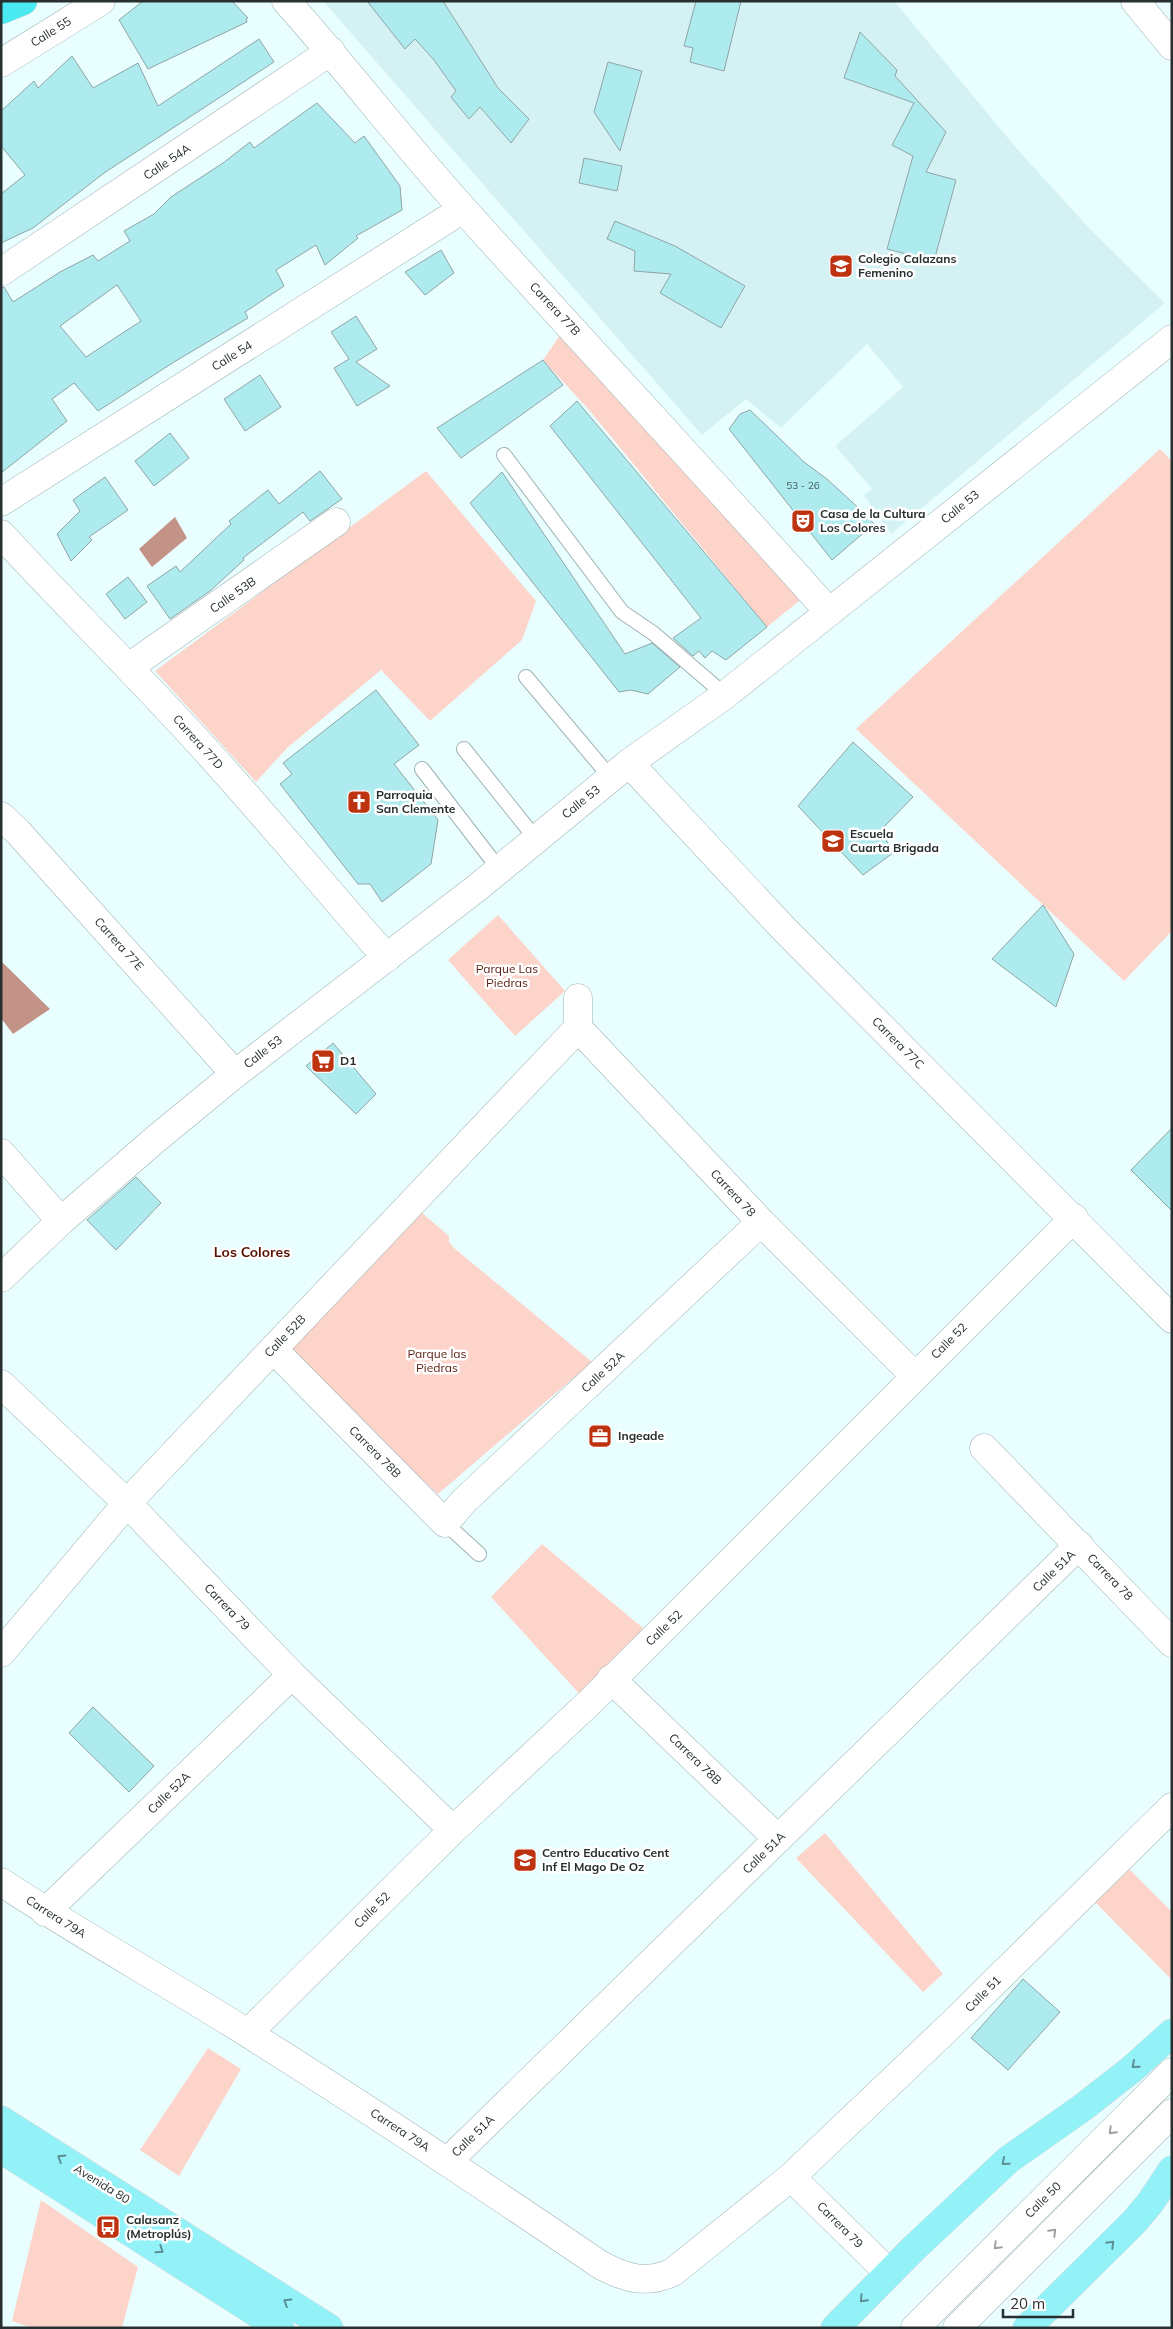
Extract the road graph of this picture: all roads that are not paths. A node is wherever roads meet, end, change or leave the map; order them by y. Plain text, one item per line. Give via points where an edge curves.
1 (23, 1) edge
2 (101, 1) edge
3 (286, 1) edge
4 (1135, 1) edge
5 (1, 10) edge
6 (1172, 46) edge
7 (331, 51) junction
8 (1, 63) edge
9 (463, 209) junction
10 (1, 272) edge
11 (1172, 338) edge
12 (504, 455) dead end
13 (1, 502) edge
14 (336, 522) dead end
15 (1, 534) edge
16 (829, 612) junction
17 (129, 667) junction
18 (526, 677) dead end
19 (725, 695) junction
20 (464, 749) dead end
21 (422, 769) dead end
22 (620, 771) junction
23 (1, 816) edge
24 (536, 839) junction
25 (499, 869) junction
26 (387, 958) junction
27 (578, 998) dead end
28 (578, 1028) junction
29 (235, 1074) junction
30 (1, 1153) edge
31 (1074, 1218) junction
32 (61, 1221) junction
33 (761, 1222) junction
34 (1, 1278) edge
35 (1172, 1319) edge
36 (273, 1349) junction
37 (914, 1375) junction
38 (1, 1384) edge
39 (984, 1448) dead end
40 (127, 1503) junction
41 (445, 1523) junction
42 (1079, 1545) junction
43 (479, 1554) dead end
44 (1172, 1643) edge
45 (1, 1653) edge
46 (292, 1674) junction
47 (611, 1679) junction
48 (1172, 1807) edge
49 (453, 1830) junction
50 (778, 1839) junction
51 (1, 1882) edge
52 (45, 1912) junction
53 (248, 2033) junction
54 (1172, 2033) edge
55 (1172, 2072) edge
56 (1172, 2113) edge
57 (1, 2120) edge
58 (1, 2148) edge
59 (448, 2161) junction
60 (1172, 2170) edge
61 (791, 2177) junction
62 (889, 2273) junction
63 (280, 2328) edge
64 (328, 2328) edge
65 (835, 2328) edge
66 (915, 2328) edge
67 (957, 2328) edge
68 (1027, 2328) edge

1 - 5 highway
2 - 8 street, Calle 55
3 - 7 street, Carrera 77B
4 - 6 street
7 - 9 street, Carrera 77B
7 - 10 street, Calle 54A
9 - 13 street, Calle 54
9 - 16 street, Carrera 77B
11 - 16 street, Calle 53
12 - 19 lane via 622,612 653,632
14 - 17 street, Calle 53B
15 - 17 street, Carrera 77D
16 - 19 street, Calle 53
17 - 26 street, Carrera 77D via 203,746
18 - 22 lane
19 - 22 street, Calle 53
20 - 24 lane
21 - 25 lane
22 - 24 street, Calle 53
22 - 31 street, Carrera 77C via 784,928
23 - 29 street, Carrera 77E
24 - 25 street, Calle 53
25 - 26 street, Calle 53
26 - 29 street, Calle 53
27 - 28 street
28 - 33 street, Carrera 78
28 - 36 street, Calle 52B
29 - 32 street, Calle 53
30 - 32 street
31 - 35 street, Carrera 77C
31 - 37 street, Calle 52
32 - 34 street, Calle 53
33 - 37 street, Carrera 78
33 - 41 street, Calle 52A via 464,1501
36 - 40 street, Calle 52B
36 - 41 street, Carrera 78B
37 - 47 street, Calle 52
38 - 40 street, Carrera 79
39 - 42 street, Carrera 78
40 - 45 street, Calle 52B
40 - 46 street, Carrera 79
41 - 43 lane, Carrera 78B
42 - 44 street, Carrera 78
42 - 50 street, Calle 51A
46 - 49 street, Carrera 79
46 - 52 street, Calle 52A
47 - 49 street, Calle 52
47 - 50 street, Carrera 78B
48 - 61 street, Calle 51
49 - 53 street, Calle 52
50 - 59 street, Calle 51A
51 - 52 street, Carrera 79A
52 - 53 street, Carrera 79A
53 - 59 street, Carrera 79A
54 -> 62 main road via 1082,2108 1008,2160
55 -> 66 street, Calle 50
67 -> 56 street
64 -> 57 main road, Avenida 80
58 -> 63 main road, Avenida 80
59 - 61 street, Carrera 79A via 617,2274 657,2280 673,2272
68 -> 60 main road via 1134,2222
61 - 62 street, Carrera 79
62 -> 65 main road

